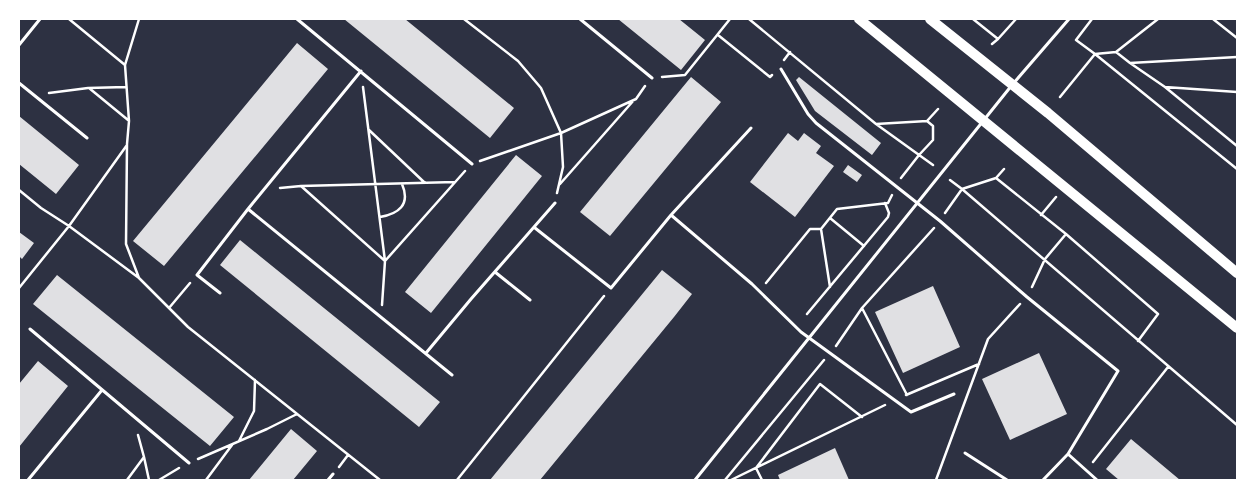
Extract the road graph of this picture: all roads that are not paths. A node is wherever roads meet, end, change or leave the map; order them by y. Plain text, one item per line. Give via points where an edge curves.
1 (40, 19) edge
2 (297, 19) edge
3 (580, 19) edge
4 (859, 19) edge
5 (930, 19) edge
6 (1069, 19) edge
7 (19, 45) edge
8 (781, 70) dead end
9 (361, 71) junction
10 (652, 78) road end
11 (19, 83) edge
12 (1012, 85) junction
13 (983, 120) junction
14 (751, 128) dead end
15 (87, 138) dead end
16 (472, 164) road end
17 (917, 202) junction
18 (555, 203) road end
19 (248, 209) junction
20 (671, 215) junction
21 (535, 228) junction
22 (495, 272) junction
23 (1237, 273) edge
24 (220, 293) dead end
25 (530, 300) dead end
26 (1237, 328) edge
27 (30, 329) dead end
28 (808, 338) junction
29 (426, 353) junction
30 (452, 375) dead end
31 (102, 390) junction
32 (954, 394) dead end
33 (964, 453) dead end
34 (1068, 454) junction
35 (189, 463) road end
36 (333, 474) road end
37 (28, 480) edge
38 (328, 480) edge
39 (695, 480) edge
40 (1007, 480) edge
41 (1043, 480) edge
42 (1097, 480) edge

1 - 7 lane
2 - 9 lane
3 - 10 lane
4 - 13 main road
5 - 12 main road
6 - 12 lane
8 - 17 lane via 816,123
9 - 16 lane
9 - 19 lane
11 - 15 lane
12 - 13 lane
12 - 23 main road
13 - 17 lane
13 - 26 main road
14 - 20 lane
17 - 28 lane
17 - 34 lane via 1118,371
18 - 21 lane
19 - 24 lane via 197,275
19 - 29 lane
20 - 21 lane via 611,288
20 - 28 lane via 752,284
21 - 22 lane
22 - 25 lane
22 - 29 lane
27 - 31 lane
28 - 32 lane via 911,412
28 - 39 lane
29 - 30 lane
31 - 35 lane
31 - 37 lane
33 - 40 lane
34 - 41 lane
34 - 42 lane
36 - 38 lane

